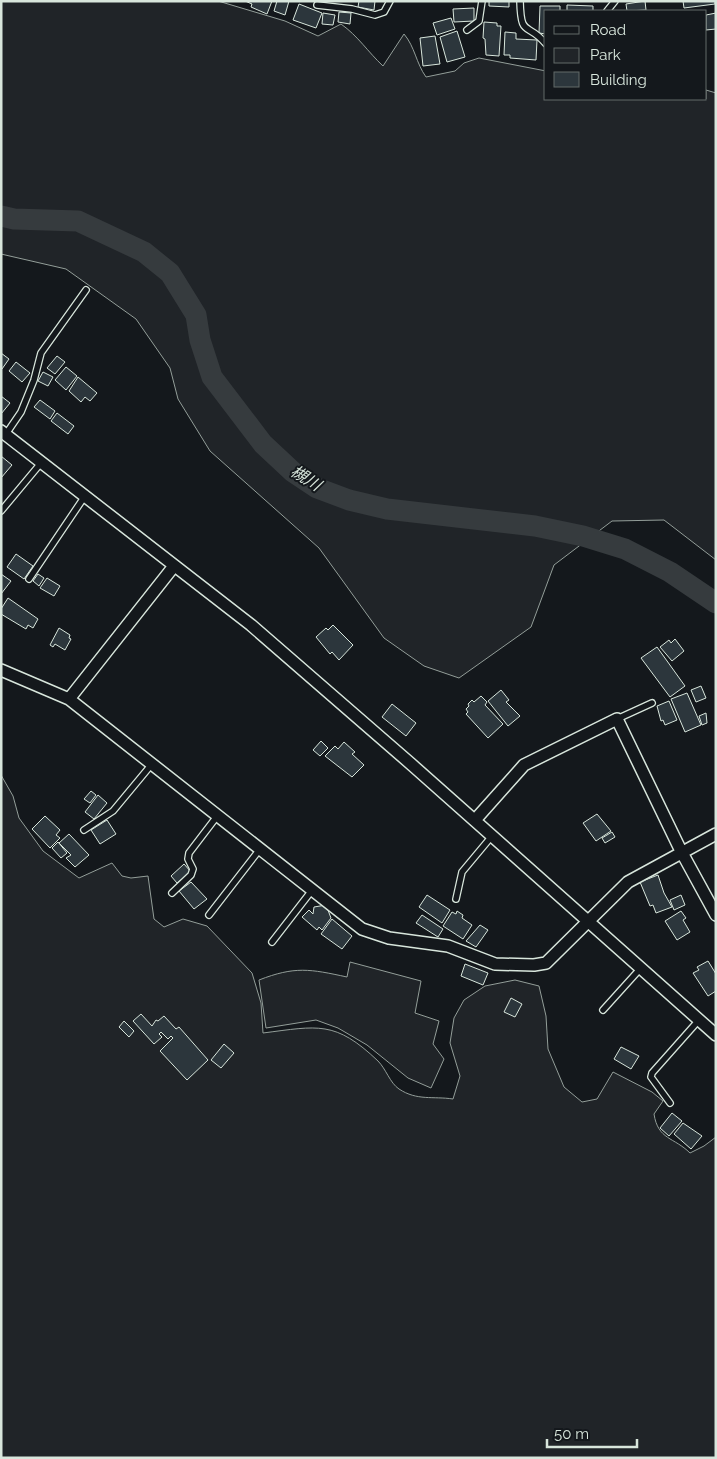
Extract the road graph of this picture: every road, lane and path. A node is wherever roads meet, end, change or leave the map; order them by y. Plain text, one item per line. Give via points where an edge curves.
1 (390, 1) edge
2 (482, 1) edge
3 (520, 1) edge
4 (317, 5) dead end
5 (467, 30) dead end
6 (544, 42) edge
7 (86, 290) dead end
8 (3, 433) edge
9 (41, 463) junction
10 (85, 496) junction
11 (1, 511) edge
12 (174, 566) junction
13 (29, 579) dead end
14 (1, 670) edge
15 (69, 699) junction
16 (652, 703) dead end
17 (616, 719) junction
18 (152, 764) junction
19 (218, 816) junction
20 (475, 820) junction
21 (84, 830) dead end
22 (716, 834) edge
23 (492, 836) junction
24 (260, 849) junction
25 (681, 851) junction
26 (313, 889) junction
27 (172, 893) dead end
28 (456, 899) dead end
29 (209, 915) dead end
30 (716, 915) edge
31 (587, 922) junction
32 (272, 942) dead end
33 (640, 969) junction
34 (603, 1010) dead end
35 (710, 1027) edge
36 (670, 1103) dead end

1 - 4 lane via 384,12 375,16 352,9
2 - 5 lane via 479,21
3 - 6 lane via 520,22
7 - 8 lane via 41,353 21,412
8 - 9 street
9 - 10 street
9 - 11 lane
10 - 12 street
10 - 13 lane
12 - 15 street
12 - 20 street via 251,625
14 - 15 street
15 - 18 street
16 - 17 lane
17 - 20 street via 524,765
17 - 25 street
18 - 19 street
18 - 21 lane via 113,811
19 - 24 street
19 - 27 lane via 189,852 188,859 193,869 191,875
20 - 23 street
22 - 25 street
23 - 28 lane via 462,872
23 - 31 street
24 - 26 street
24 - 29 lane
25 - 30 street
25 - 31 street via 628,882
26 - 31 street via 362,930 389,938 448,946 495,964 546,963
26 - 32 lane
31 - 33 street
33 - 34 lane
33 - 35 street
35 - 36 lane via 652,1073 651,1077

